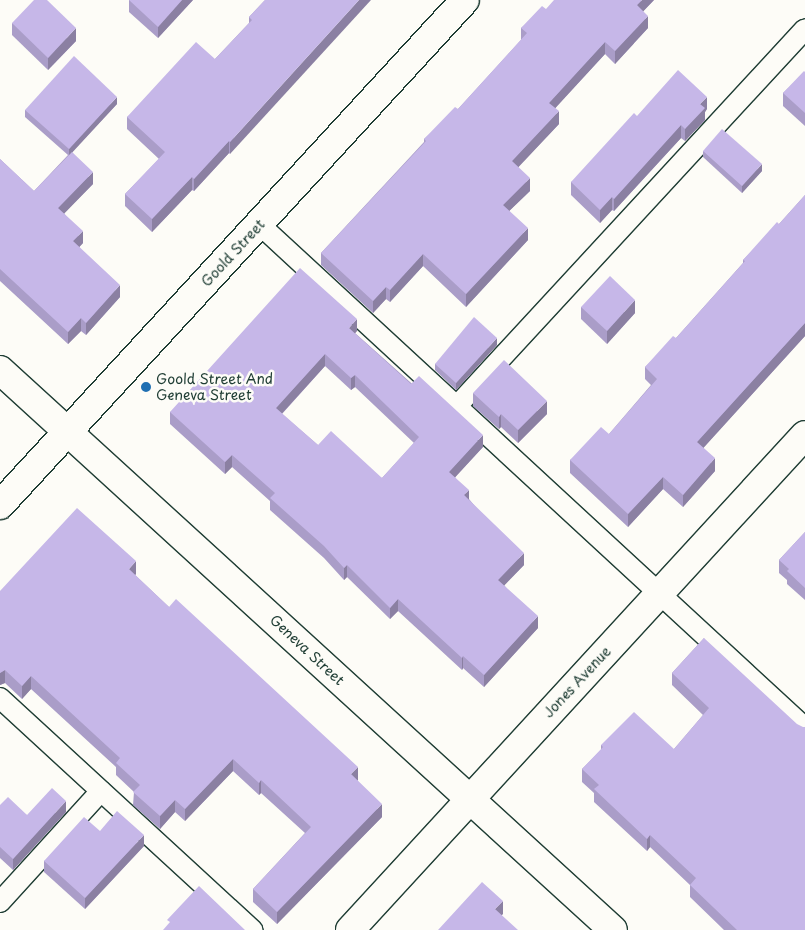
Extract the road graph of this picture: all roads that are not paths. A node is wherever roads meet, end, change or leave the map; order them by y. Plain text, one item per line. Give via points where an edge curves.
1 (465, 0) edge
2 (805, 28) edge
3 (259, 224) junction
4 (0, 370) edge
5 (456, 407) junction
6 (69, 431) junction
7 (805, 435) edge
8 (0, 505) edge
9 (659, 594) junction
10 (0, 698) edge
11 (805, 728) edge
12 (101, 792) junction
13 (470, 799) junction
14 (0, 902) edge
15 (252, 930) edge
16 (350, 930) edge
17 (613, 930) edge

1 - 3 street, Goold Street
2 - 5 lane
3 - 5 lane
3 - 6 street, Goold Street
4 - 6 street, Geneva Street
5 - 9 lane
6 - 8 street, Goold Street
6 - 13 street, Geneva Street
7 - 9 street, Jones Avenue
9 - 11 lane
9 - 13 street, Jones Avenue
10 - 12 lane
12 - 14 lane
12 - 15 lane
13 - 16 street, Jones Avenue
13 - 17 street, Geneva Street

